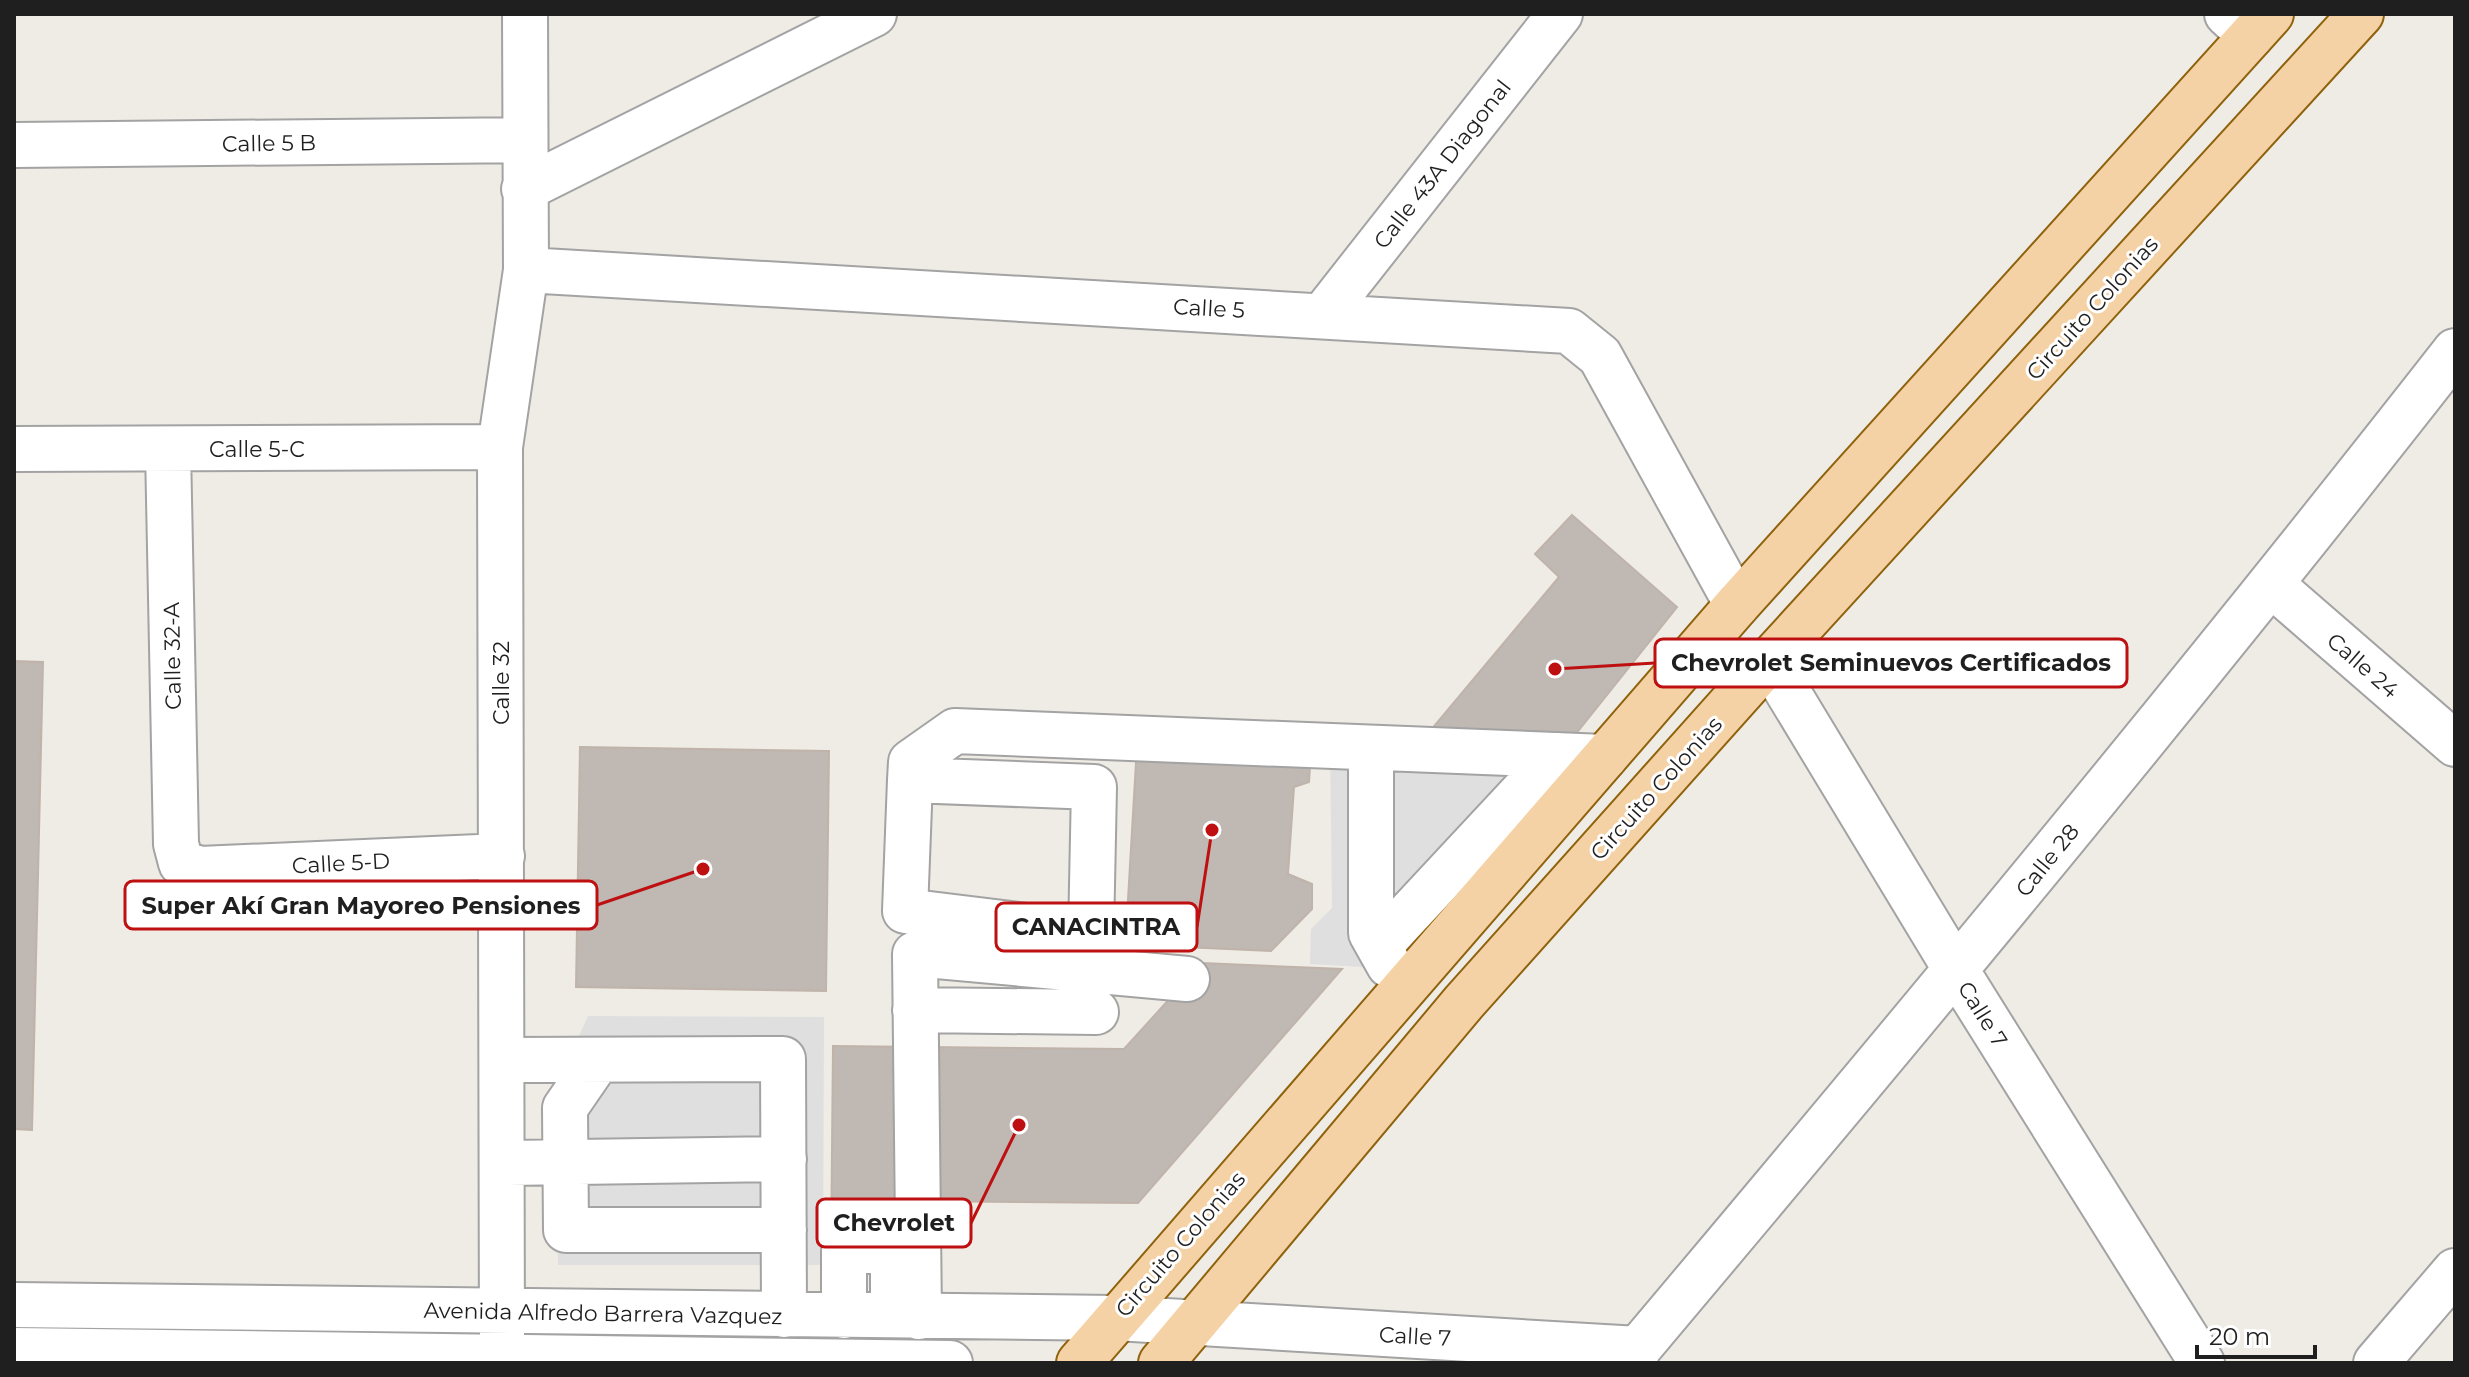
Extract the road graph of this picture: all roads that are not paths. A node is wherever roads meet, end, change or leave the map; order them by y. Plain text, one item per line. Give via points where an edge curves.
1 (525, 14) edge
2 (874, 14) edge
3 (1560, 14) edge
4 (2361, 14) edge
5 (2250, 21) edge
6 (523, 140) junction
7 (14, 145) edge
8 (524, 189) junction
9 (526, 270) junction
10 (1324, 314) junction
11 (2455, 351) edge
12 (500, 447) junction
13 (14, 449) edge
14 (168, 449) junction
15 (2272, 585) junction
16 (1737, 605) junction
17 (1769, 661) junction
18 (2455, 744) edge
19 (1371, 748) junction
20 (1557, 755) junction
21 (1605, 757) junction
22 (910, 780) junction
23 (502, 856) junction
24 (181, 863) joint
25 (1379, 946) junction
26 (1956, 970) junction
27 (1187, 979) dead end
28 (1403, 989) junction
29 (915, 1010) junction
30 (1096, 1012) dead end
31 (502, 1060) junction
32 (598, 1060) junction
33 (784, 1159) junction
34 (566, 1162) junction
35 (503, 1163) junction
36 (784, 1230) junction
37 (2455, 1271) edge
38 (14, 1305) edge
39 (784, 1315) junction
40 (844, 1316) junction
41 (906, 1316) junction
42 (1116, 1318) junction
43 (1191, 1323) junction
44 (503, 1333) junction
45 (14, 1350) edge
46 (1636, 1356) edge
47 (950, 1363) edge
48 (1079, 1363) edge
49 (1161, 1363) edge
50 (2202, 1363) edge
51 (2376, 1363) edge

1 - 6 street, Calle 32
2 - 8 street
3 - 10 street, Calle 43A Diagonal
4 - 17 main road, Circuito Colonias
5 - 16 main road, Circuito Colonias
6 - 7 street, Calle 5 B
6 - 8 street, Calle 32
8 - 9 street, Calle 32
9 - 10 street, Calle 5
9 - 12 street, Calle 32
10 - 16 street, Calle 5 via 1569,331 1600,356
11 - 15 street, Calle 28
12 - 14 street, Calle 5-C
12 - 23 street, Calle 32
13 - 14 street, Calle 5-C
14 - 24 street, Calle 32-A via 176,844
15 - 18 street, Calle 24
15 - 26 street, Calle 28
16 - 21 main road, Circuito Colonias
17 - 26 street, Calle 7
17 - 43 main road, Circuito Colonias via 1464,1002
19 - 20 street
19 - 22 street via 955,731 911,762
19 - 25 street via 1371,933
20 - 21 street
20 - 25 street
21 - 28 main road, Circuito Colonias
22 - 22 street via 905,911 1091,934 1094,787
23 - 24 street, Calle 5-D via 200,869
23 - 31 street, Calle 32
25 - 28 street
26 - 46 street, Calle 28
26 - 50 street, Calle 7
27 - 29 street via 915,954
28 - 42 main road, Circuito Colonias
29 - 30 street
29 - 41 street
31 - 32 street
31 - 35 street, Calle 32
32 - 33 street via 783,1059
32 - 34 street via 565,1108
33 - 34 street
33 - 36 street
34 - 35 street
34 - 36 street via 566,1230
35 - 44 street, Calle 32
36 - 39 street
37 - 51 street
38 - 44 street, Avenida Alfredo Barrera Vazquez
39 - 40 street, Avenida Alfredo Barrera Vazquez
39 - 44 street, Avenida Alfredo Barrera Vazquez
40 - 41 street, Avenida Alfredo Barrera Vazquez
40 - 41 street via 844,1251 893,1251
41 - 42 street, Avenida Alfredo Barrera Vazquez
42 - 43 street, Avenida Alfredo Barrera Vazquez
42 - 48 main road, Circuito Colonias
43 - 46 street, Calle 7
43 - 49 main road, Circuito Colonias
44 - 45 street, Avenida Alfredo Barrera Vazquez
44 - 47 street, Avenida Alfredo Barrera Vazquez

